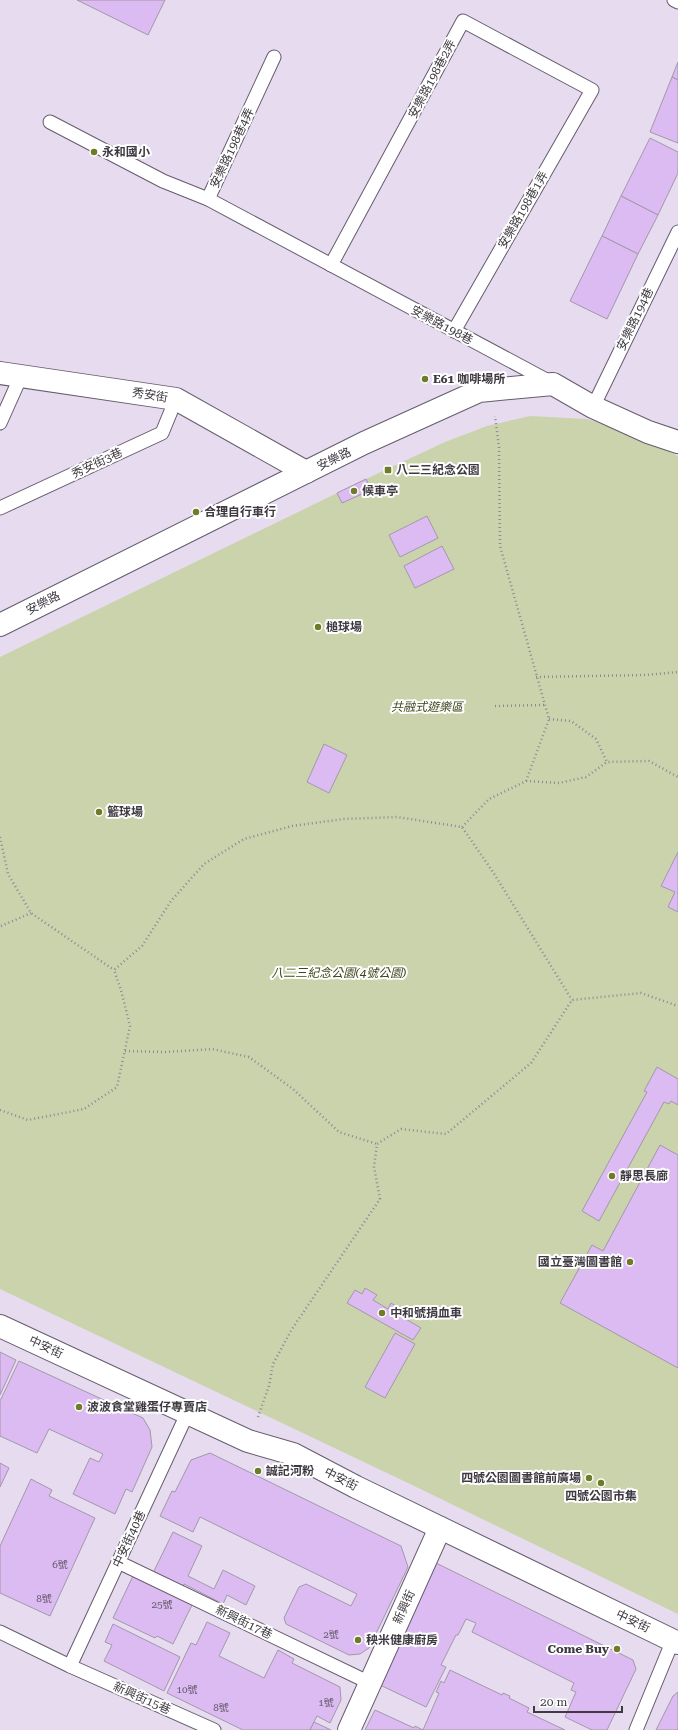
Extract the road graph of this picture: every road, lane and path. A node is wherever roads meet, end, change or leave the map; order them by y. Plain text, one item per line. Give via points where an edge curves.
1 (674, 0) edge
2 (678, 2) edge
3 (274, 57) dead end
4 (592, 90) joint
5 (50, 122) dead end
6 (208, 199) junction
7 (678, 232) edge
8 (331, 265) junction
9 (454, 331) junction
10 (0, 373) edge
11 (22, 376) junction
12 (554, 384) junction
13 (491, 391) junction
14 (176, 399) junction
15 (593, 407) junction
16 (0, 423) edge
17 (678, 442) edge
18 (306, 472) junction
19 (0, 508) edge
20 (0, 625) edge
21 (678, 672) edge
22 (536, 677) junction
23 (545, 705) junction
24 (495, 706) dead end
25 (549, 719) junction
26 (607, 762) junction
27 (678, 777) edge
28 (526, 781) junction
29 (462, 827) junction
30 (0, 837) edge
31 (31, 913) junction
32 (1, 926) dead end
33 (114, 970) junction
34 (572, 1000) junction
35 (678, 1006) edge
36 (125, 1051) junction
37 (0, 1110) edge
38 (377, 1144) junction
39 (0, 1326) edge
40 (188, 1412) junction
41 (248, 1441) junction
42 (440, 1528) junction
43 (118, 1562) junction
44 (0, 1632) edge
45 (675, 1641) edge
46 (70, 1666) junction
47 (370, 1683) junction
48 (214, 1730) edge
49 (348, 1730) edge
50 (636, 1730) edge

1 - 2 lane
3 - 6 lane, 安樂路198巷4弄
4 - 8 lane, 安樂路198巷2弄 via 463,21
4 - 9 lane, 安樂路198巷1弄
5 - 6 lane via 163,181
6 - 8 lane, 安樂路198巷4弄
7 - 15 lane, 安樂路194巷
8 - 9 lane, 安樂路198巷
9 - 12 lane, 安樂路198巷
10 - 11 street, 秀安街
11 - 14 street, 秀安街
11 - 16 lane
12 - 13 street, 安樂路
12 - 15 street
13 - 18 street, 安樂路 via 480,392
13 - 22 path via 499,446 500,546
14 - 18 street, 秀安街
14 - 19 lane, 秀安街3巷 via 162,433
15 - 17 street via 648,432
18 - 20 street, 安樂路
21 - 22 path
22 - 23 path
23 - 24 path
23 - 25 path
25 - 26 path via 571,721 596,739
25 - 28 path
26 - 27 path via 649,761
26 - 28 path via 586,777 559,783
28 - 29 path via 489,799
29 - 33 path via 397,817 344,819 292,826 244,839 204,864 171,901 142,946
29 - 34 path via 493,872
30 - 31 path via 8,874
31 - 32 path
31 - 33 path
33 - 36 path via 130,1026
34 - 35 path via 641,993
34 - 38 path via 531,1062 446,1134 401,1129
36 - 37 path via 117,1087 84,1109 28,1120
36 - 38 path via 212,1049 249,1057 293,1089 339,1132
38 - 41 path via 374,1167 380,1199 292,1329 273,1364 269,1386
39 - 40 street, 中安街
40 - 41 street, 中安街
40 - 43 lane, 中安街40巷
41 - 42 street, 中安街 via 293,1454
42 - 45 street, 中安街
42 - 47 street, 新興街
43 - 46 lane, 中安街40巷
43 - 47 lane, 新興街17巷
44 - 46 lane, 新興街15巷
45 - 50 lane
46 - 48 lane, 新興街15巷
47 - 49 street, 新興街

